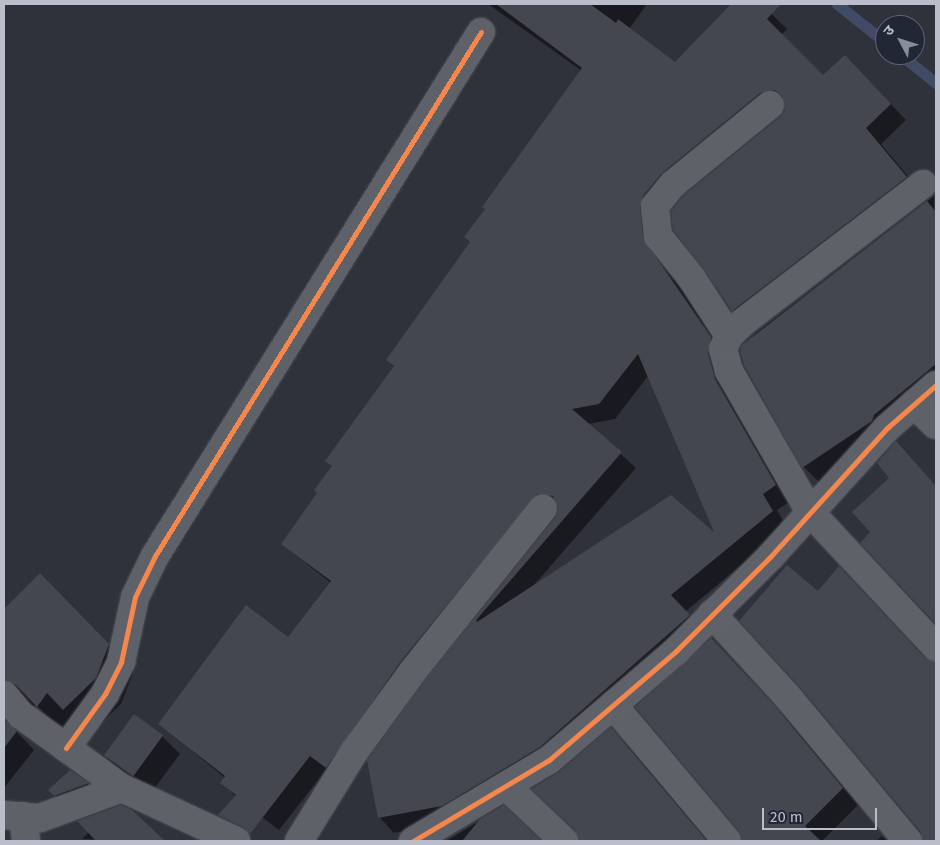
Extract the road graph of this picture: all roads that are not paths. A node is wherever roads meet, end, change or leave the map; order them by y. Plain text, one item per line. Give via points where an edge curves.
1 (481, 32) dead end
2 (770, 105) dead end
3 (923, 184) dead end
4 (729, 336) junction
5 (936, 385) edge
6 (914, 404) junction
7 (936, 425) edge
8 (543, 508) dead end
9 (810, 512) junction
10 (712, 614) junction
11 (936, 647) edge
12 (4, 695) edge
13 (612, 705) junction
14 (66, 748) junction
15 (506, 786) junction
16 (122, 788) junction
17 (18, 824) edge
18 (236, 841) edge
19 (299, 841) edge
20 (413, 841) edge
21 (564, 841) edge
22 (727, 841) edge
23 (908, 841) edge

1 - 14 street via 154,556 135,597 122,662 105,694
2 - 4 street via 673,184 655,206 658,236 691,277
3 - 4 street
4 - 9 street via 723,349 730,371
5 - 6 street
6 - 7 street
6 - 9 street via 887,428
8 - 19 street via 412,671 354,752
9 - 10 street
9 - 11 street
10 - 13 street via 676,651
10 - 23 street via 787,696
12 - 14 street via 21,715
13 - 15 street via 549,760
13 - 22 street
14 - 16 street
15 - 20 street
15 - 21 street
16 - 17 street
16 - 18 street

